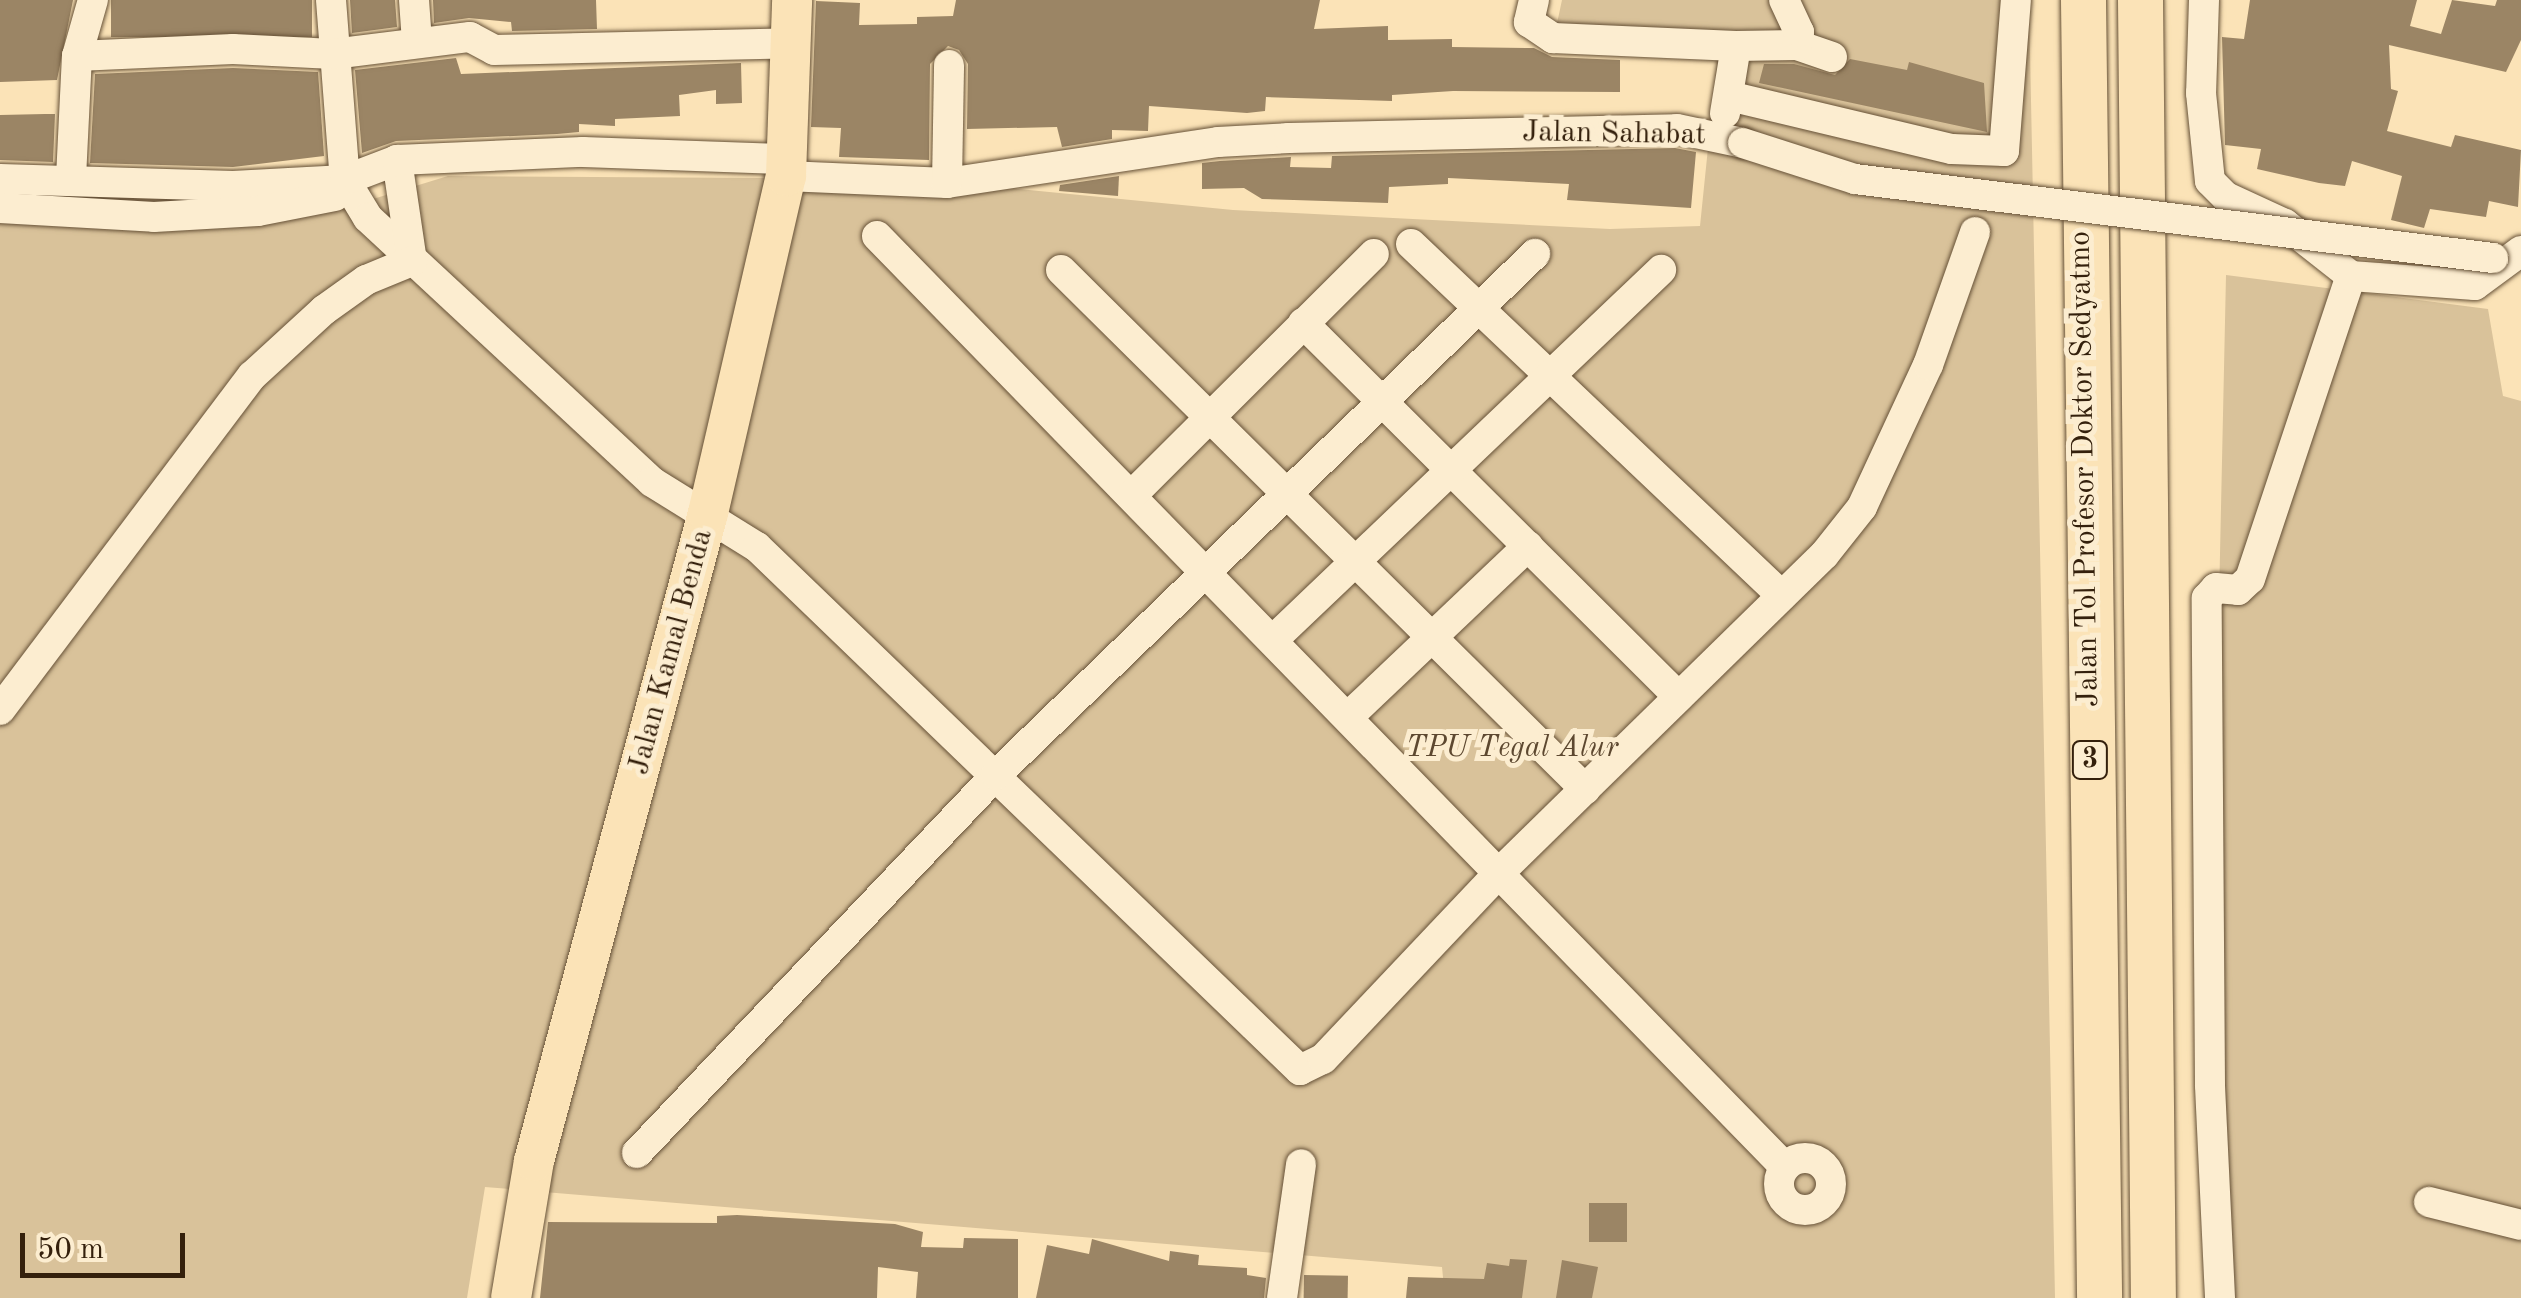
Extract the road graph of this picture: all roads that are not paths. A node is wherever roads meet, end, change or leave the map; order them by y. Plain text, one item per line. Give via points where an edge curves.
1 (93, 0) edge
2 (331, 0) edge
3 (414, 0) edge
4 (792, 0) edge
5 (1534, 0) edge
6 (1784, 0) edge
7 (2016, 0) edge
8 (2083, 0) edge
9 (2140, 0) edge
10 (2204, 0) edge
11 (416, 42) junction
12 (778, 43) junction
13 (1796, 44) junction
14 (1736, 46) junction
15 (333, 54) junction
16 (77, 56) junction
17 (1832, 56) dead end
18 (949, 65) dead end
19 (1729, 96) junction
20 (1731, 139) junction
21 (775, 163) junction
22 (399, 169) junction
23 (72, 178) junction
24 (0, 179) edge
25 (947, 183) junction
26 (347, 187) junction
27 (0, 208) edge
28 (1976, 232) dead end
29 (877, 236) dead end
30 (1411, 244) dead end
31 (2512, 253) edge
32 (1374, 254) dead end
33 (1536, 254) dead end
34 (412, 260) junction
35 (1061, 270) dead end
36 (1661, 270) dead end
37 (2351, 276) junction
38 (1478, 306) junction
39 (1303, 323) junction
40 (1551, 374) junction
41 (1381, 398) junction
42 (1208, 416) junction
43 (1452, 469) junction
44 (1284, 491) junction
45 (1133, 494) junction
46 (689, 504) junction
47 (1528, 546) junction
48 (1354, 562) junction
49 (1206, 567) junction
50 (1782, 596) junction
51 (1432, 638) junction
52 (1274, 639) junction
53 (1678, 697) junction
54 (0, 710) edge
55 (1349, 716) junction
56 (996, 775) junction
57 (1585, 788) junction
58 (1499, 873) junction
59 (636, 1154) dead end
60 (1301, 1164) dead end
61 (1785, 1167) dead end
62 (2429, 1202) dead end
63 (2521, 1225) edge
64 (511, 1298) edge
65 (1282, 1298) edge
66 (2099, 1298) edge
67 (2152, 1298) edge
68 (2220, 1298) edge

1 - 16 street
2 - 15 street
3 - 11 street
4 - 12 main road, Jalan Kamal Benda
5 - 14 street via 1530,22 1553,38
6 - 13 street via 1799,32
7 - 19 street via 2004,151 1952,149
8 - 66 highway, Jalan Tol Profesor Doktor Sedyatmo / 3
9 - 67 highway, Jalan Tol Profesor Doktor Sedyatmo / 3
10 - 37 street via 2201,93 2210,181 2226,197 2285,224
11 - 12 street via 470,37 494,50
11 - 15 street
12 - 21 main road, Jalan Kamal Benda
13 - 14 street
13 - 17 street
14 - 19 street
15 - 16 street via 232,49
15 - 26 street
16 - 23 street
18 - 25 street
19 - 20 street
20 - 25 street, Jalan Sahabat via 1657,129 1218,142
20 - 31 street, Jalan Sahabat, bridge via 1855,179
21 - 22 street, Jalan Sahabat via 583,152
21 - 25 street, Jalan Sahabat
21 - 46 main road, Jalan Kamal Benda
22 - 26 street, Jalan Sahabat
22 - 34 street
23 - 24 street
23 - 26 street
26 - 27 street via 258,212 154,217
26 - 34 street
28 - 50 street via 1928,366 1862,506
29 - 45 street
30 - 38 street
31 - 37 street via 2475,285
32 - 39 street
33 - 38 street
34 - 46 street
34 - 54 street via 366,280 324,310 252,376
35 - 42 street
36 - 40 street
37 - 68 street via 2250,580 2238,590 2216,588 2207,598 2210,1085
38 - 40 street
38 - 41 street
39 - 41 street
39 - 42 street
40 - 43 street
40 - 50 street
41 - 43 street
41 - 44 street
42 - 44 street
42 - 45 street
43 - 47 street
43 - 48 street
44 - 48 street
44 - 49 street
45 - 49 street
46 - 56 street via 757,547
46 - 64 main road, Jalan Kamal Benda via 534,1160
47 - 51 street
47 - 53 street
48 - 51 street
48 - 52 street
49 - 52 street
49 - 56 street
50 - 53 street
51 - 55 street
51 - 57 street
52 - 55 street
53 - 57 street
55 - 58 street
56 - 58 street via 1300,1070 1324,1059
56 - 59 street
57 - 58 street
58 - 61 street
60 - 65 street
62 - 63 street

